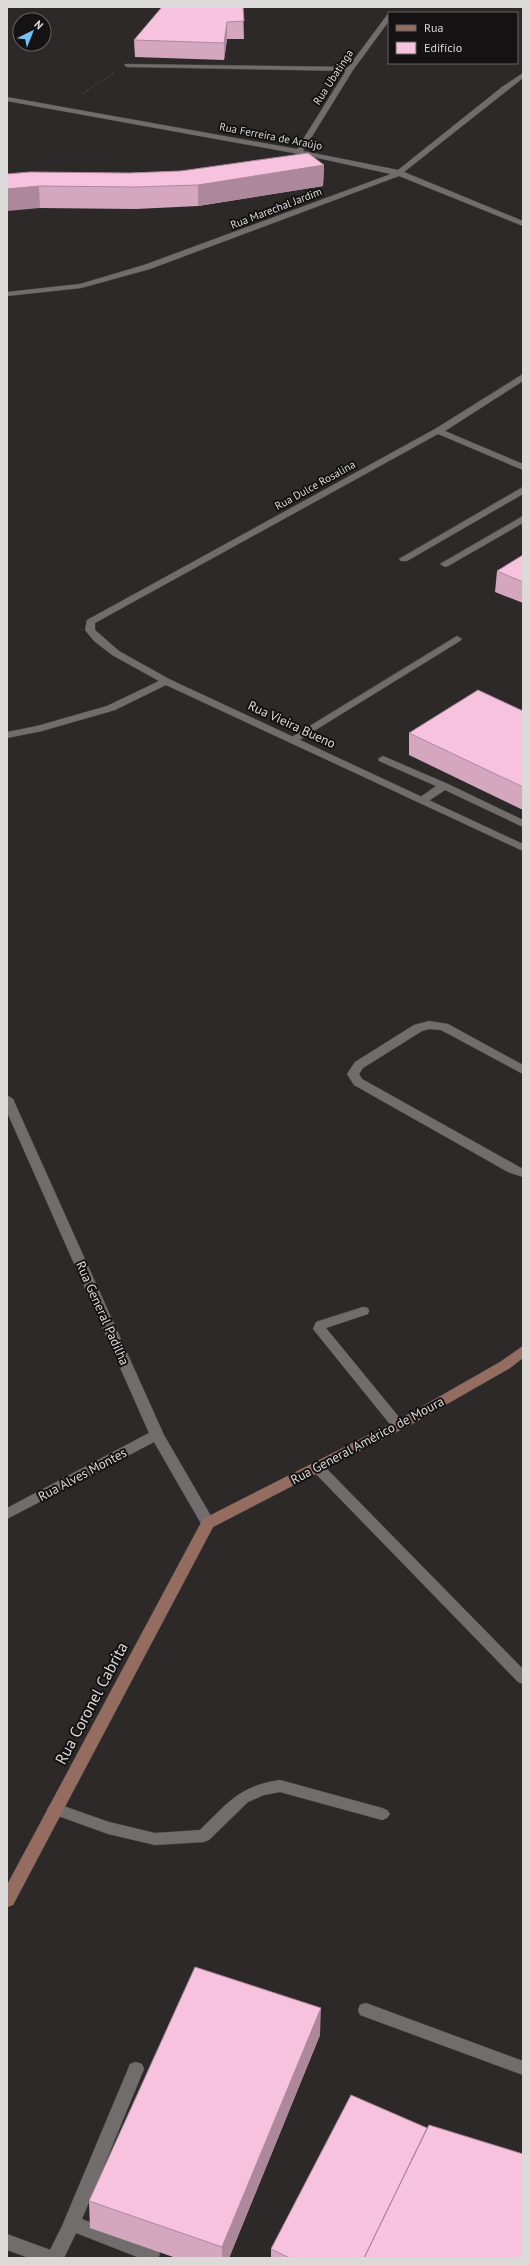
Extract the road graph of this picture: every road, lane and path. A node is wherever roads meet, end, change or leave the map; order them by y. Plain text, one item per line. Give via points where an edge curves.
1 (388, 17) edge
2 (127, 65) joint
3 (350, 69) junction
4 (523, 75) edge
5 (7, 99) edge
6 (56, 108) junction
7 (298, 152) junction
8 (399, 173) junction
9 (523, 224) edge
10 (7, 294) edge
11 (523, 377) edge
12 (438, 431) junction
13 (523, 467) edge
14 (523, 490) edge
15 (523, 519) edge
16 (404, 559) dead end
17 (444, 564) dead end
18 (114, 608) joint
19 (457, 639) dead end
20 (166, 681) junction
21 (7, 735) edge
22 (292, 740) junction
23 (383, 759) dead end
24 (444, 786) junction
25 (423, 800) junction
26 (523, 824) edge
27 (523, 848) edge
28 (523, 1070) edge
29 (7, 1099) edge
30 (523, 1173) edge
31 (363, 1311) dead end
32 (523, 1351) edge
33 (398, 1425) junction
34 (157, 1434) junction
35 (317, 1467) junction
36 (7, 1514) edge
37 (208, 1523) junction
38 (523, 1678) edge
39 (55, 1809) junction
40 (382, 1814) dead end
41 (7, 1900) edge
42 (366, 2010) dead end
43 (523, 2068) edge
44 (136, 2069) dead end
45 (72, 2223) junction
46 (7, 2242) edge
47 (154, 2257) edge
48 (50, 2258) edge
49 (55, 2258) edge

1 - 3 street, Rua Ubatinga
2 - 3 street
2 - 6 path
3 - 7 street, Rua Ubatinga
4 - 8 street, Rua Marechal Jardim
5 - 6 street, Rua Ferreira de Araújo
6 - 7 street, Rua Ferreira de Araújo
7 - 8 street, Rua Ferreira de Araújo
8 - 9 street, Rua Ferreira de Araújo
8 - 10 street, Rua Marechal Jardim via 147,267 81,286
11 - 12 street, Rua Dulce Rosalina
12 - 13 street
12 - 18 street, Rua Dulce Rosalina
14 - 16 street
15 - 17 street
18 - 20 street, Rua Vieira Bueno via 90,622 90,630 114,652
19 - 22 street
20 - 21 street via 111,708
20 - 22 street, Rua Vieira Bueno
22 - 25 street, Rua Vieira Bueno
23 - 24 street
24 - 25 street
24 - 26 street
25 - 27 street, Rua Vieira Bueno
28 - 30 street via 444,1027 430,1026 418,1028 359,1065 353,1074 358,1082
29 - 34 street, Rua General Padilha
31 - 33 street via 321,1326 319,1329
32 - 33 street, Rua General Américo de Moura via 505,1365
33 - 35 street, Rua General Américo de Moura
34 - 36 street, Rua Alves Montes
34 - 37 street, Rua General Padilha
35 - 37 street, Rua General Américo de Moura
35 - 38 street
37 - 39 street, Rua Coronel Cabrita
39 - 40 street via 108,1828 155,1839 204,1836 243,1798 261,1789 280,1786
39 - 41 street, Rua Coronel Cabrita
42 - 43 street
44 - 45 street
45 - 47 street
45 - 49 street
46 - 48 street

